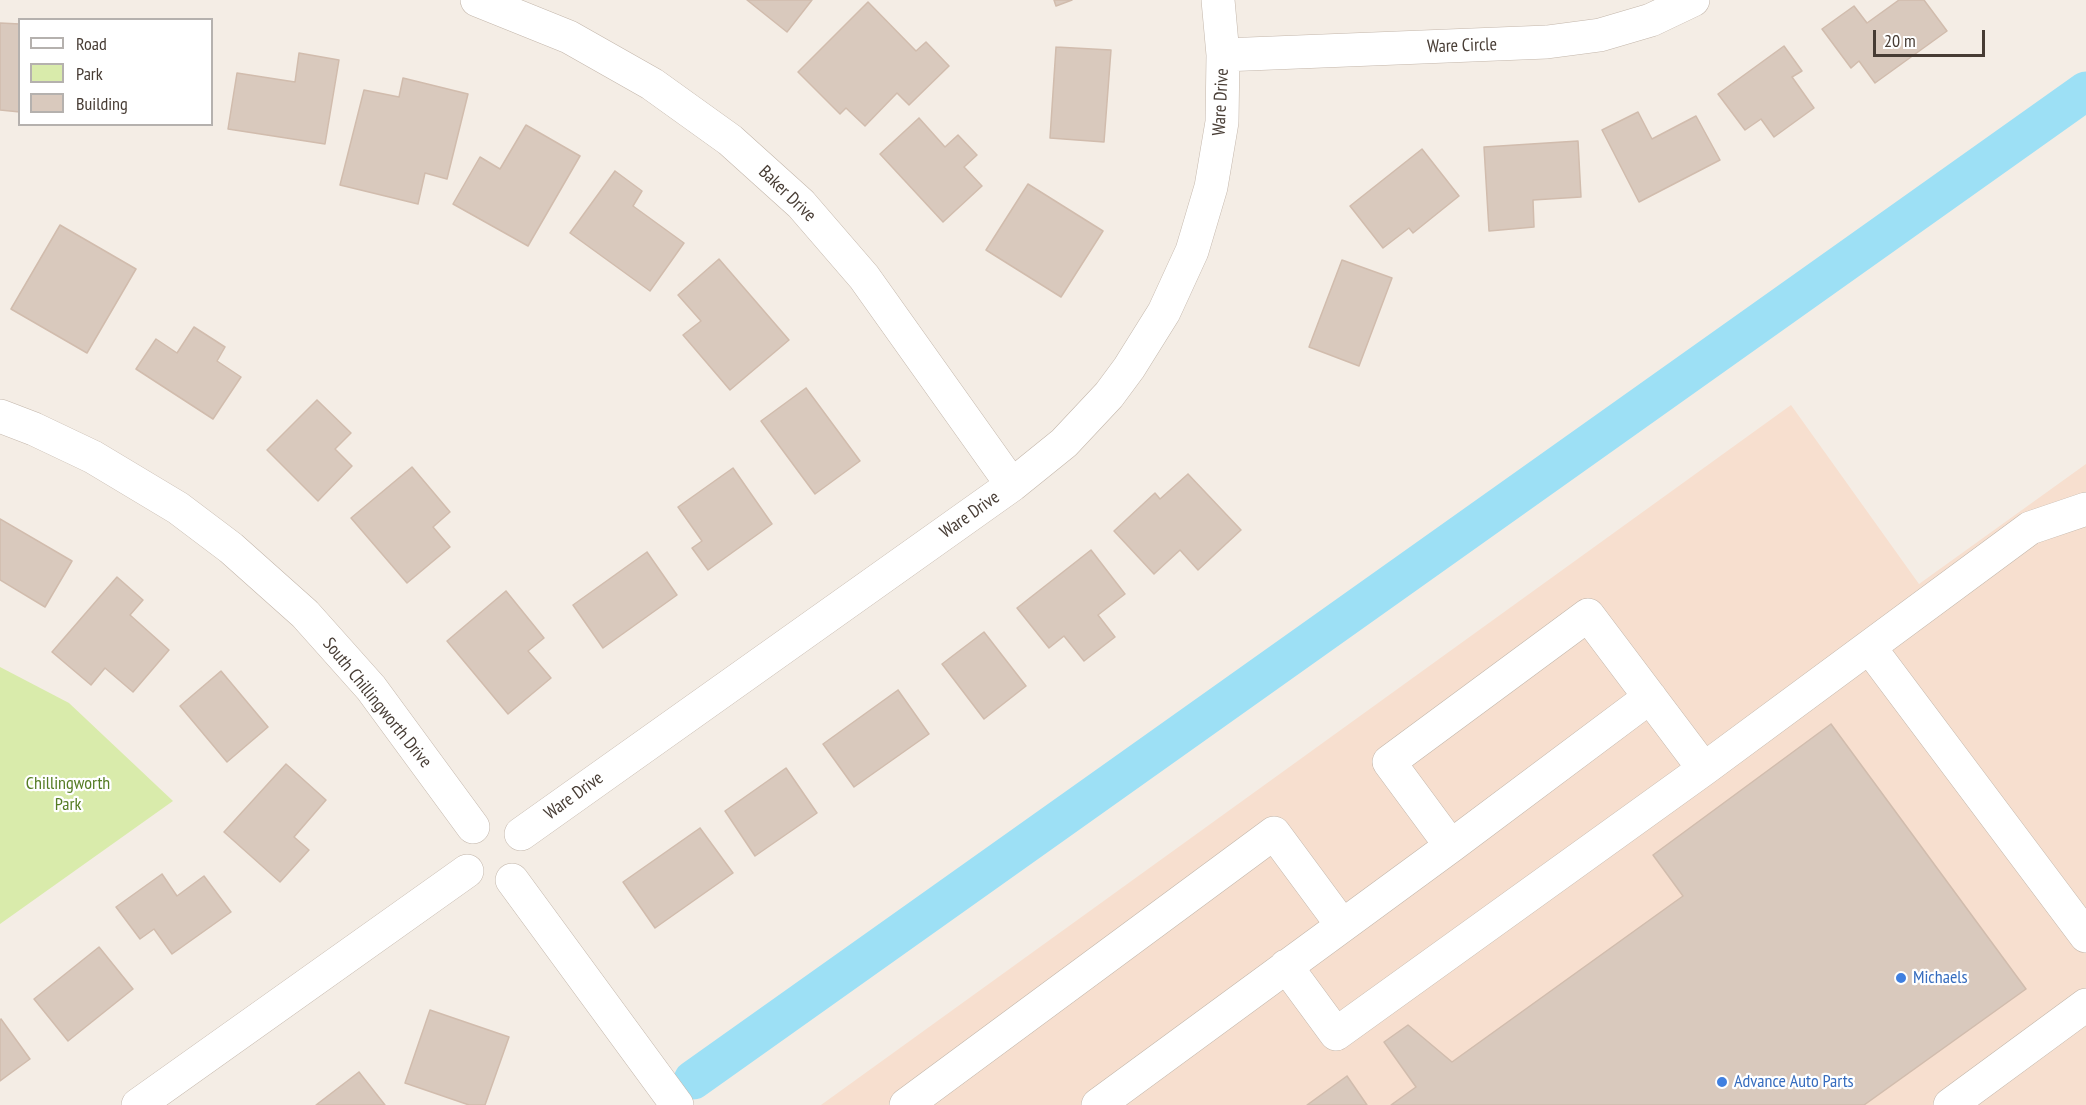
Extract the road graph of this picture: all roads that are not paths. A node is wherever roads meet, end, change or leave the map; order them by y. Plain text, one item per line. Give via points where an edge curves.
1 (477, 0) edge
2 (1218, 0) edge
3 (1693, 0) edge
4 (1223, 55) junction
5 (0, 416) edge
6 (1012, 485) junction
7 (2086, 509) edge
8 (1870, 648) junction
9 (1650, 697) junction
10 (1704, 769) junction
11 (473, 827) junction
12 (521, 834) junction
13 (1451, 846) junction
14 (467, 871) junction
15 (512, 880) junction
16 (1342, 925) junction
17 (2086, 936) edge
18 (1286, 966) junction
19 (2086, 1005) edge
20 (1960, 1102) edge
21 (138, 1105) edge
22 (677, 1105) edge
23 (906, 1105) edge
24 (1098, 1105) edge

1 - 6 street, Baker Drive via 569,38 652,84 730,140 801,204 864,277
2 - 4 street, Ware Drive
3 - 4 street, Ware Circle via 1651,20 1600,35 1547,42
4 - 6 street, Ware Drive via 1222,122 1211,188 1192,251 1164,312 1109,395 1064,443
5 - 11 street, South Chillingworth Drive via 93,457 178,508 231,548 305,614 371,688
6 - 12 street, Ware Drive
7 - 8 street via 2030,528
8 - 10 street
8 - 17 street
9 - 10 street
9 - 13 street
9 - 13 street via 1588,615 1389,762
10 - 18 street via 1336,1035
11 - 12 street via 498,819
11 - 14 street via 461,853
12 - 15 street via 527,857
13 - 16 street
14 - 15 street via 477,882 488,886
14 - 21 street
15 - 22 street
16 - 18 street
16 - 23 street via 1274,833
18 - 24 street
19 - 20 street

